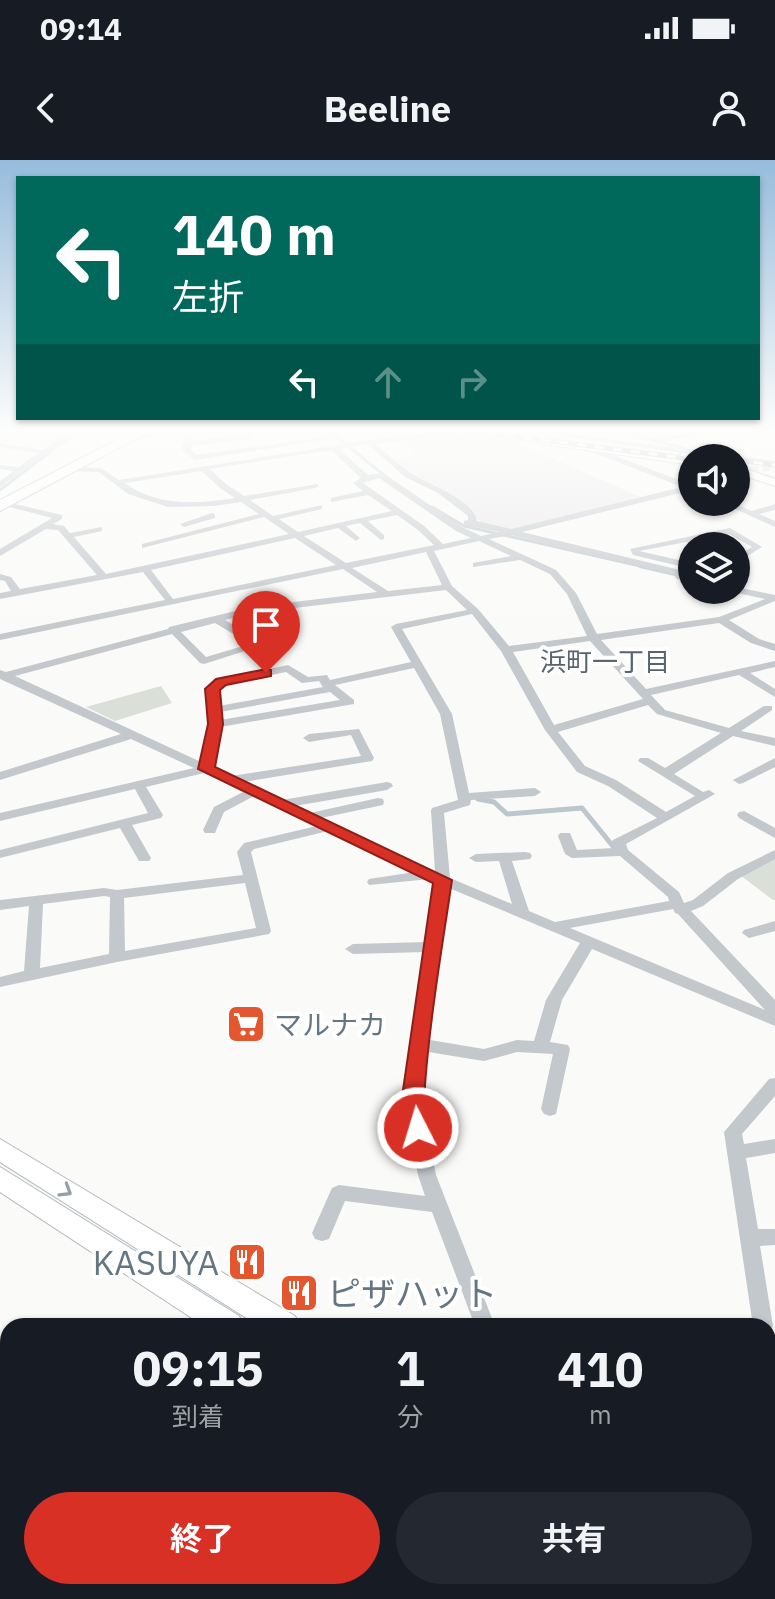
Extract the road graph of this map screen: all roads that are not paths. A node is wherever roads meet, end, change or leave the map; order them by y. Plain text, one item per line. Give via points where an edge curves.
1 (150, 500) edge
2 (235, 500) edge
3 (245, 500) edge
4 (382, 500) edge
5 (422, 500) edge
6 (453, 500) edge
7 (635, 500) edge
8 (2, 504) edge
9 (201, 505) junction
10 (319, 507) dead end
11 (775, 507) edge
12 (399, 512) junction
13 (751, 514) joint
14 (212, 516) junction
15 (270, 516) junction
16 (360, 519) junction
17 (184, 524) dead end
18 (462, 524) junction
19 (775, 524) edge
20 (228, 525) junction
21 (339, 525) junction
22 (45, 526) junction
23 (99, 529) dead end
24 (299, 533) junction
25 (502, 534) junction
26 (68, 536) junction
27 (381, 537) dead end
28 (356, 538) dead end
29 (480, 539) junction
30 (678, 541) edge
31 (145, 546) dead end
32 (441, 547) junction
33 (3, 549) edge
34 (429, 550) junction
35 (522, 557) junction
36 (661, 559) junction
37 (476, 565) dead end
38 (347, 566) junction
39 (651, 567) junction
40 (145, 569) junction
41 (678, 570) edge
42 (678, 571) edge
43 (102, 575) junction
44 (0, 577) edge
45 (448, 587) junction
46 (17, 593) junction
47 (750, 593) edge
48 (386, 594) junction
49 (0, 596) edge
50 (171, 602) junction
51 (755, 608) junction
52 (474, 611) junction
53 (775, 615) edge
54 (216, 619) junction
55 (721, 620) junction
56 (173, 629) junction
57 (0, 637) edge
58 (594, 639) junction
59 (272, 641) dead end
60 (259, 645) junction
61 (775, 648) edge
62 (506, 650) junction
63 (416, 664) junction
64 (775, 664) edge
65 (742, 672) junction
66 (2, 675) edge
67 (328, 687) junction
68 (775, 694) edge
69 (646, 697) junction
70 (768, 708) dead end
71 (214, 710) junction
72 (215, 724) junction
73 (551, 730) junction
74 (734, 732) junction
75 (134, 734) junction
76 (309, 738) dead end
77 (774, 741) edge
78 (644, 761) dead end
79 (775, 762) edge
80 (206, 769) junction
81 (665, 774) junction
82 (0, 776) edge
83 (232, 780) junction
84 (739, 780) dead end
85 (138, 784) junction
86 (387, 786) dead end
87 (254, 791) junction
88 (535, 792) dead end
89 (709, 794) dead end
90 (464, 797) junction
91 (378, 802) dead end
92 (282, 804) junction
93 (744, 815) dead end
94 (662, 816) junction
95 (0, 817) edge
96 (308, 817) junction
97 (124, 823) junction
98 (329, 827) junction
99 (210, 830) dead end
100 (775, 834) edge
101 (565, 836) dead end
102 (620, 852) junction
103 (0, 854) edge
104 (775, 854) edge
105 (525, 856) dead end
106 (504, 857) junction
107 (144, 858) dead end
108 (476, 858) dead end
109 (251, 878) junction
110 (436, 878) junction
111 (374, 882) dead end
112 (117, 894) junction
113 (36, 901) junction
114 (0, 905) edge
115 (679, 907) junction
116 (522, 912) junction
117 (555, 926) junction
118 (775, 926) edge
119 (749, 933) dead end
120 (589, 941) junction
121 (433, 947) junction
122 (353, 949) dead end
123 (117, 957) junction
124 (32, 975) junction
125 (0, 982) edge
126 (766, 991) edge
127 (775, 1010) edge
128 (775, 1020) edge
129 (419, 1044) junction
130 (540, 1048) junction
131 (775, 1084) edge
132 (550, 1109) dead end
133 (775, 1146) edge
134 (0, 1149) edge
135 (736, 1153) junction
136 (0, 1178) edge
137 (439, 1205) junction
138 (322, 1233) dead end
139 (775, 1237) edge
140 (751, 1238) junction
141 (217, 1318) edge
142 (272, 1318) edge
143 (482, 1318) edge
144 (762, 1318) edge

1 - 9 street
2 - 9 street
3 - 15 street
4 - 12 street
5 - 18 street
6 - 18 street via 472,515
7 - 25 street
8 - 22 street via 59,517
9 - 14 street
10 - 15 street
11 - 13 street
12 - 16 street
12 - 32 street
13 - 19 street
14 - 17 street
14 - 20 street
15 - 20 street
15 - 24 street
16 - 21 street
16 - 27 street
18 - 25 street
18 - 29 street
20 - 31 street
21 - 24 street
21 - 28 street
22 - 26 street via 61,528
22 - 33 street
23 - 26 street
24 - 38 street
24 - 40 street
25 - 29 street
25 - 39 street
26 - 43 street
29 - 32 street
29 - 35 street
30 - 36 street via 634,549
32 - 34 street
34 - 38 street
34 - 45 street
35 - 37 street
35 - 58 street via 544,565 561,580
36 - 39 street
36 - 41 street
38 - 48 street
38 - 50 street
39 - 42 street
40 - 43 street
40 - 50 street
43 - 46 street
44 - 46 street via 8,579
45 - 48 street
45 - 52 street
46 - 49 street
47 - 51 street via 775,598
48 - 54 street
50 - 57 street
51 - 53 street
51 - 55 street
52 - 62 street
52 - 63 street via 396,627
54 - 56 street
54 - 60 street
55 - 58 street
55 - 61 street
56 - 60 street via 204,661
56 - 66 street
58 - 62 street
58 - 69 street
59 - 60 street
62 - 73 street
63 - 67 street
63 - 90 street via 446,714
64 - 65 street
65 - 68 street
65 - 69 street
66 - 75 street
67 - 71 street
67 - 71 street via 323,677 306,681 288,668 221,682 212,689
67 - 72 street via 350,702
69 - 73 street
69 - 74 street via 672,717
70 - 74 street
71 - 72 street
72 - 80 street
73 - 94 street via 581,769
74 - 77 street
74 - 81 street
75 - 80 street
75 - 82 street
76 - 83 street via 355,731 368,758
78 - 81 street
79 - 84 street
80 - 83 street
80 - 85 street
81 - 94 street via 697,793
83 - 87 street
85 - 95 street
85 - 97 street via 156,815
86 - 92 street
87 - 92 street
87 - 99 street via 219,810
88 - 90 street
89 - 94 street
90 - 110 street via 465,802 437,811
91 - 96 street
92 - 96 street
93 - 100 street
94 - 102 street via 618,843
96 - 98 street
97 - 103 street
97 - 107 street
98 - 109 street via 249,846 244,852
98 - 110 street
101 - 102 street via 572,854
102 - 115 street via 674,895
104 - 115 street via 698,903
105 - 106 street
106 - 108 street
106 - 116 street
109 - 112 street
109 - 123 street via 264,931
110 - 111 street
110 - 116 street
110 - 121 street
112 - 113 street
112 - 123 street
113 - 114 street
113 - 124 street
115 - 117 street
115 - 126 street
116 - 117 street
117 - 120 street
118 - 119 street
120 - 128 street
120 - 130 street via 554,1000
121 - 122 street
121 - 129 street
123 - 124 street
124 - 125 street
126 - 127 street
129 - 130 street via 484,1055 517,1046
129 - 137 street via 413,1104 427,1175
130 - 132 street via 562,1049
131 - 135 street via 738,1123 733,1132
133 - 135 street
134 -> 142 street
135 - 140 street
136 - 141 street
137 - 138 street via 339,1193
137 - 143 street
139 - 140 street
140 - 144 street

